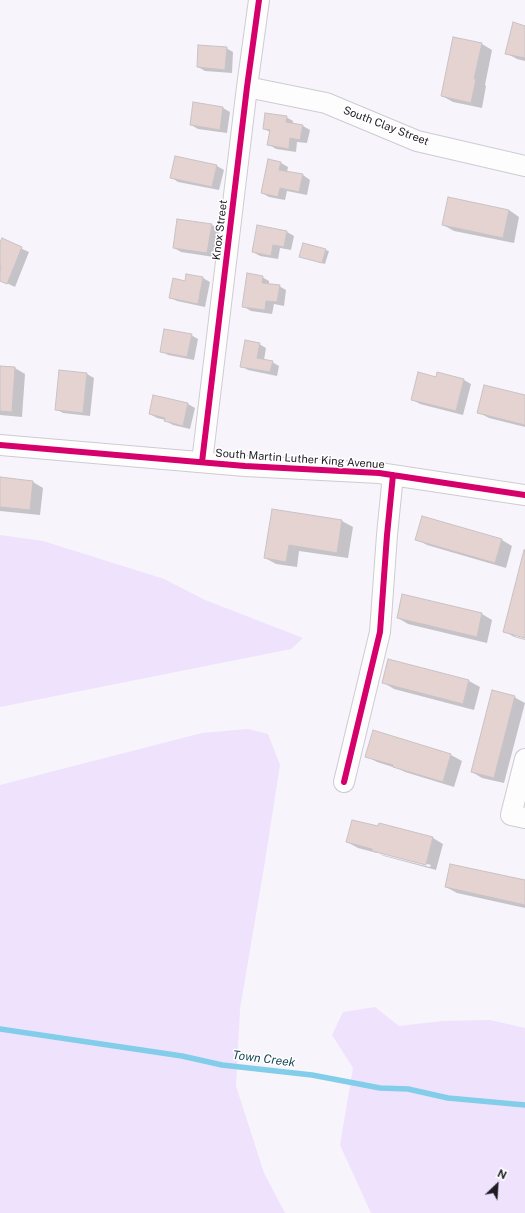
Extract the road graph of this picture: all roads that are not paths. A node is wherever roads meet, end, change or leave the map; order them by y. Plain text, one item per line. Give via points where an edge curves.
1 (259, 0) edge
2 (247, 86) junction
3 (525, 166) edge
4 (0, 445) edge
5 (202, 462) junction
6 (393, 475) junction
7 (525, 495) edge
8 (525, 759) edge
9 (344, 782) dead end
10 (525, 818) edge

1 - 2 street, Knox Street
2 - 3 street, South Clay Street via 326,103 417,141
2 - 5 street, Knox Street
4 - 5 street, South Martin Luther King Avenue
5 - 6 street, South Martin Luther King Avenue
6 - 7 street, South Martin Luther King Avenue
6 - 9 street via 380,632
8 - 10 street via 511,815

